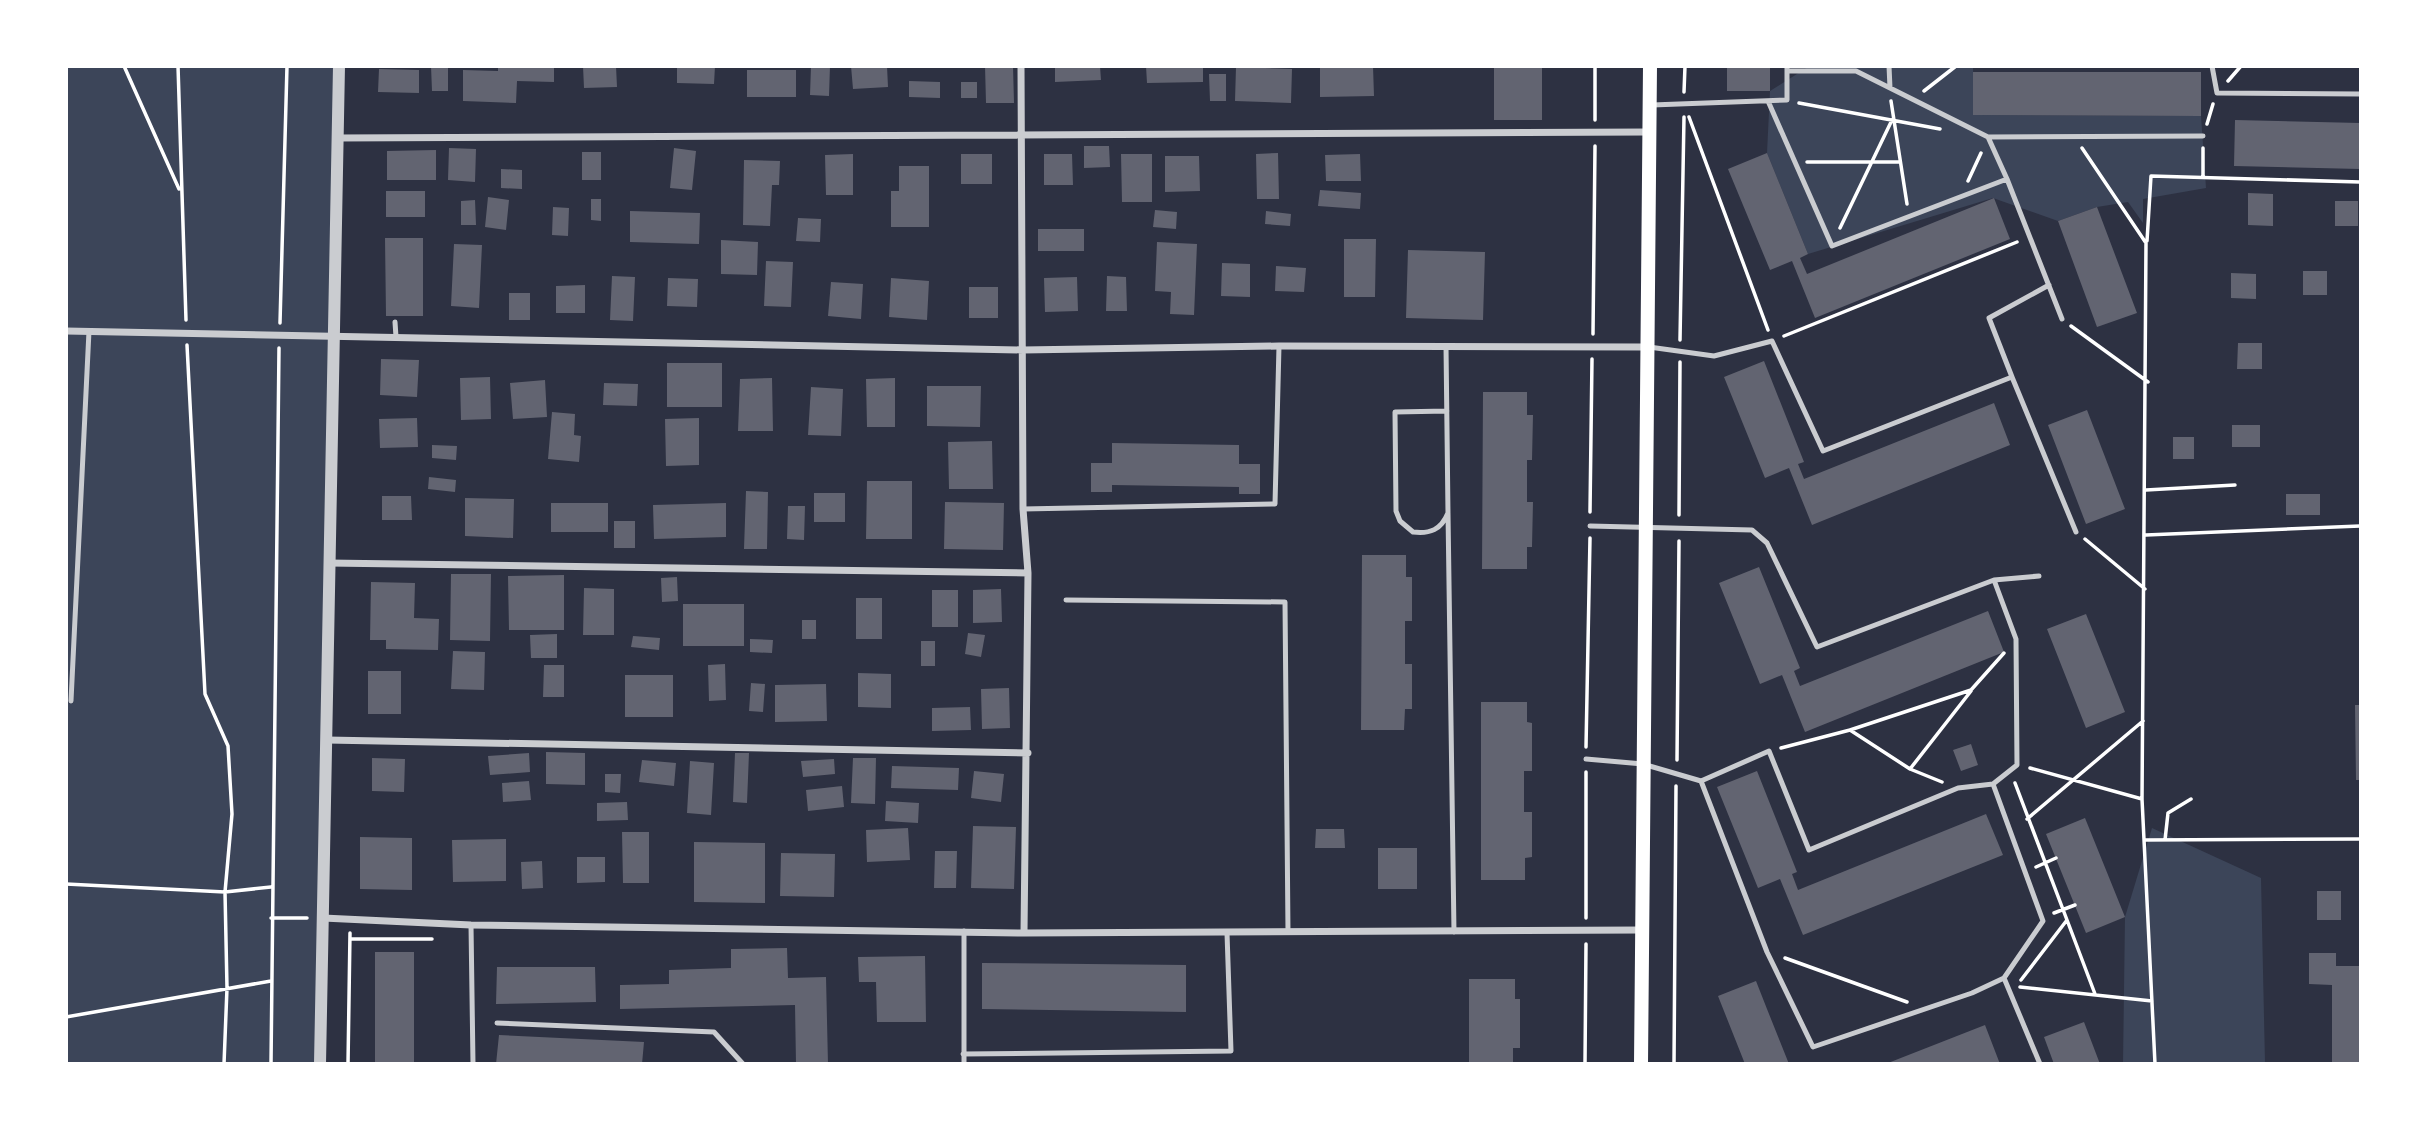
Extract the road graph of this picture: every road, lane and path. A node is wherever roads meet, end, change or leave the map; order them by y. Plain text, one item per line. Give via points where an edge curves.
1 (124, 66) edge
2 (178, 66) edge
3 (287, 66) edge
4 (339, 66) edge
5 (1021, 66) edge
6 (1595, 66) edge
7 (1650, 66) edge
8 (1685, 66) edge
9 (1889, 66) edge
10 (1956, 66) edge
11 (2212, 66) edge
12 (1787, 69) edge
13 (1890, 89) junction
14 (2217, 93) junction
15 (2361, 94) edge
16 (1787, 100) junction
17 (1913, 100) junction
18 (1768, 101) junction
19 (1684, 102) junction
20 (1649, 106) junction
21 (1892, 120) junction
22 (1947, 130) dead end
23 (1649, 132) junction
24 (1595, 133) junction
25 (2074, 136) junction
26 (2203, 136) junction
27 (1021, 137) junction
28 (1988, 137) junction
29 (337, 138) junction
30 (1795, 162) junction
31 (1900, 162) junction
32 (1872, 163) junction
33 (2203, 177) dead end
34 (2007, 179) junction
35 (2361, 182) edge
36 (180, 191) junction
37 (1960, 197) junction
38 (1909, 216) junction
39 (2030, 237) junction
40 (2146, 243) junction
41 (1832, 246) junction
42 (2049, 285) junction
43 (2062, 320) joint
44 (395, 322) dead end
45 (66, 331) edge
46 (89, 331) junction
47 (187, 333) junction
48 (279, 335) junction
49 (332, 337) junction
50 (396, 337) junction
51 (1772, 341) junction
52 (1279, 346) junction
53 (1446, 346) junction
54 (1646, 346) junction
55 (1593, 347) junction
56 (1680, 349) junction
57 (1023, 351) junction
58 (2012, 377) junction
59 (2148, 382) junction
60 (1447, 411) junction
61 (2235, 485) dead end
62 (2146, 490) junction
63 (1023, 509) junction
64 (1448, 513) junction
65 (1590, 526) junction
66 (2361, 526) edge
67 (1643, 527) junction
68 (1679, 529) junction
69 (2076, 532) joint
70 (2146, 535) junction
71 (327, 563) junction
72 (1028, 573) junction
73 (2039, 576) dead end
74 (1994, 580) junction
75 (2145, 589) junction
76 (1066, 600) dead end
77 (2016, 639) junction
78 (1971, 690) junction
79 (71, 701) dead end
80 (2143, 720) junction
81 (1850, 730) junction
82 (327, 740) junction
83 (1769, 751) junction
84 (1028, 752) junction
85 (1586, 759) junction
86 (1643, 764) junction
87 (2017, 765) junction
88 (1910, 769) junction
89 (1676, 776) junction
90 (2073, 780) junction
91 (1701, 781) junction
92 (1993, 784) junction
93 (1958, 788) junction
94 (2142, 799) junction
95 (2191, 799) dead end
96 (2010, 833) junction
97 (2361, 839) edge
98 (2144, 840) junction
99 (2165, 840) junction
100 (2056, 858) dead end
101 (2024, 872) junction
102 (66, 884) edge
103 (271, 887) junction
104 (225, 892) junction
105 (2075, 905) dead end
106 (271, 918) junction
107 (323, 918) junction
108 (350, 918) junction
109 (2042, 918) junction
110 (2067, 920) dead end
111 (471, 925) junction
112 (1642, 930) junction
113 (964, 931) junction
114 (1586, 931) junction
115 (1288, 932) junction
116 (1454, 932) junction
117 (1024, 933) junction
118 (1227, 933) junction
119 (350, 939) junction
120 (439, 939) dead end
121 (1767, 952) junction
122 (2004, 978) junction
123 (271, 981) junction
124 (2007, 986) junction
125 (227, 988) junction
126 (2095, 995) junction
127 (2152, 1001) junction
128 (1926, 1009) junction
129 (66, 1017) edge
130 (497, 1023) dead end
131 (964, 1054) junction
132 (224, 1063) edge
133 (271, 1063) edge
134 (320, 1063) edge
135 (348, 1063) edge
136 (474, 1063) edge
137 (743, 1063) edge
138 (964, 1063) edge
139 (1585, 1063) edge
140 (1641, 1063) edge
141 (1674, 1063) edge
142 (2040, 1063) edge
143 (2155, 1063) edge

1 - 36 path
2 - 36 path
3 - 48 path
4 - 29 street
5 - 27 street
6 - 24 path
7 - 20 main road
8 - 19 path
9 - 13 lane
10 - 17 path
11 - 14 lane
12 - 13 lane via 1856,71
12 - 16 lane
13 - 17 lane
14 - 15 lane
14 - 26 path
16 - 18 lane
16 - 21 path
17 - 28 lane
18 - 19 lane
18 - 30 lane
19 - 20 lane
19 - 51 path
19 - 56 path
20 - 23 main road
21 - 22 path
21 - 31 path
21 - 32 path
23 - 24 street
23 - 54 main road
24 - 27 street
24 - 55 path
25 - 26 lane
25 - 28 lane
25 - 40 path
26 - 33 path
27 - 29 street
27 - 57 street
28 - 34 lane
28 - 37 path
29 - 49 street
30 - 32 path
30 - 41 lane
31 - 32 path
31 - 38 path
32 - 41 path
34 - 37 lane
34 - 39 lane
35 - 40 path via 2151,176
36 - 47 path
37 - 38 lane
38 - 41 lane
39 - 42 lane
39 - 51 path
40 - 59 path
42 - 43 lane
42 - 58 lane via 1989,318
43 - 59 path
44 - 50 lane
45 - 46 street
46 - 47 street
46 - 79 lane
47 - 48 street
47 - 104 path via 205,694 228,746 232,814
48 - 49 street
48 - 103 path
49 - 50 street
49 - 71 street
50 - 57 street
51 - 56 lane via 1714,356
51 - 58 lane via 1824,451
52 - 53 street
52 - 57 street
52 - 63 lane via 1275,505
53 - 55 street
53 - 60 lane
54 - 55 street
54 - 56 lane
54 - 67 main road
55 - 65 path
56 - 68 path
57 - 63 street
58 - 69 lane
59 - 62 path
60 - 64 lane
60 - 64 lane via 1395,412 1396,511 1400,521 1413,532 1426,533 1439,527
61 - 62 path
62 - 70 path
63 - 72 street
64 - 116 lane
65 - 67 lane
65 - 85 path
66 - 70 path
67 - 68 lane
67 - 86 main road
68 - 74 lane via 1752,530 1767,543 1817,647
68 - 89 path
69 - 75 path
70 - 75 path
71 - 72 street
71 - 82 street
72 - 84 street
73 - 74 lane
74 - 77 lane
75 - 80 path
76 - 115 lane via 1285,602
77 - 78 path
77 - 87 lane
78 - 81 path
78 - 88 path
80 - 90 path
80 - 94 path
81 - 83 path
81 - 88 path
82 - 84 street
82 - 107 street
83 - 91 lane
83 - 93 lane via 1809,850
84 - 117 street
85 - 86 lane
85 - 114 path
86 - 89 lane
86 - 112 main road
87 - 90 path
87 - 92 lane
88 - 93 path
89 - 91 lane
89 - 141 path
90 - 94 path
90 - 96 path
91 - 121 lane
92 - 93 lane
92 - 96 lane
94 - 98 path
95 - 99 path via 2168,813
96 - 101 lane
97 - 99 path
98 - 99 path
98 - 127 path
100 - 101 path
101 - 109 lane
102 - 104 path
103 - 104 path
103 - 106 path
104 - 125 path
105 - 109 path
106 - 107 path
106 - 123 path
107 - 108 street
107 - 134 street
108 - 111 street
108 - 119 path
109 - 122 lane
110 - 126 path
111 - 113 street
111 - 136 lane
112 - 114 street
112 - 140 main road
113 - 117 street
113 - 131 lane
114 - 116 street
114 - 139 path
115 - 116 street
115 - 118 street
117 - 118 street
118 - 131 lane via 1231,1051
119 - 120 path
119 - 135 path
121 - 128 path
121 - 128 lane via 1813,1047
122 - 124 lane
122 - 128 lane
123 - 125 path
123 - 133 path
124 - 126 path
124 - 142 lane
125 - 129 path
125 - 132 path
126 - 127 path
127 - 143 path
130 - 137 lane via 714,1032
131 - 138 lane

